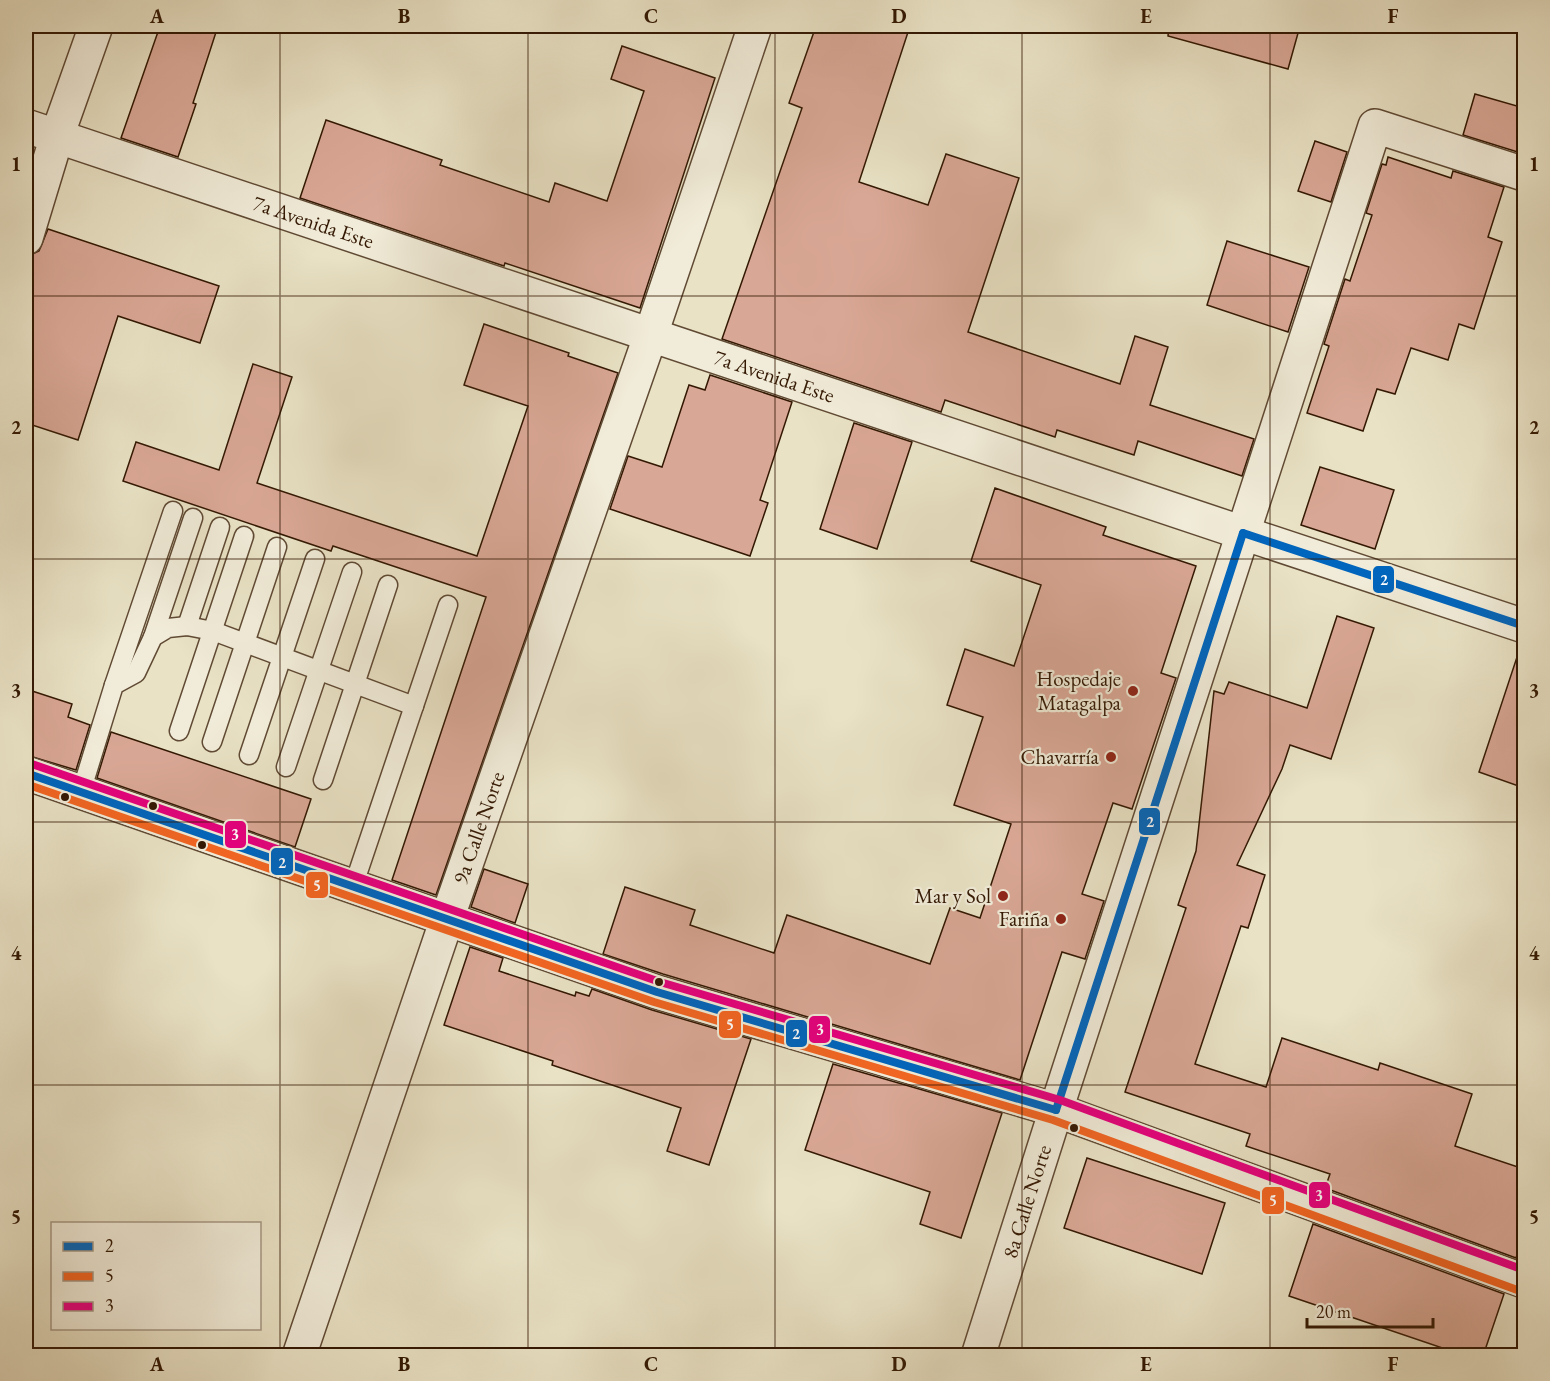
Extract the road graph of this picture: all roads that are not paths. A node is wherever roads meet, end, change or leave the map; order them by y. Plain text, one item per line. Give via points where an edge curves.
1 (96, 26) edge
2 (755, 26) edge
3 (26, 126) edge
4 (57, 136) junction
5 (1524, 174) edge
6 (26, 238) edge
7 (651, 334) junction
8 (173, 511) dead end
9 (193, 518) dead end
10 (220, 527) dead end
11 (1243, 533) junction
12 (244, 536) dead end
13 (277, 547) dead end
14 (315, 559) dead end
15 (352, 572) dead end
16 (388, 585) dead end
17 (448, 605) dead end
18 (187, 626) junction
19 (1524, 626) edge
20 (213, 631) junction
21 (153, 637) junction
22 (245, 643) junction
23 (281, 657) junction
24 (319, 671) junction
25 (114, 685) junction
26 (354, 685) junction
27 (414, 706) junction
28 (179, 731) dead end
29 (212, 742) dead end
30 (249, 755) dead end
31 (286, 767) dead end
32 (26, 773) edge
33 (323, 780) dead end
34 (81, 792) junction
35 (353, 887) junction
36 (447, 918) junction
37 (1056, 1110) junction
38 (1524, 1281) edge
39 (299, 1356) edge
40 (978, 1356) edge

1 - 4 street
2 - 7 street, 9a Calle Norte
3 - 4 street, 7a Avenida Este
4 - 6 street
4 - 7 street, 7a Avenida Este
5 - 11 street, 8a Calle Norte via 1375,126
7 - 11 street, 7a Avenida Este
7 - 36 street, 9a Calle Norte
8 - 25 lane
9 - 21 lane
10 - 18 lane
11 - 19 street, 7a Avenida Este
11 - 37 street, 8a Calle Norte
12 - 20 lane
13 - 22 lane
14 - 23 lane
15 - 24 lane
16 - 26 lane
17 - 27 lane
18 - 20 lane
18 - 21 lane via 168,628
20 - 22 lane
20 - 28 lane
21 - 25 lane via 136,673
22 - 23 lane
22 - 29 lane
23 - 24 lane
23 - 30 lane
24 - 26 lane
24 - 31 lane
25 - 34 lane
26 - 27 lane
26 - 33 lane
27 - 35 lane
32 - 34 street
34 - 35 street
35 - 36 street
36 - 37 street via 657,992
36 - 39 street, 9a Calle Norte
37 - 38 street
37 - 40 street, 8a Calle Norte

